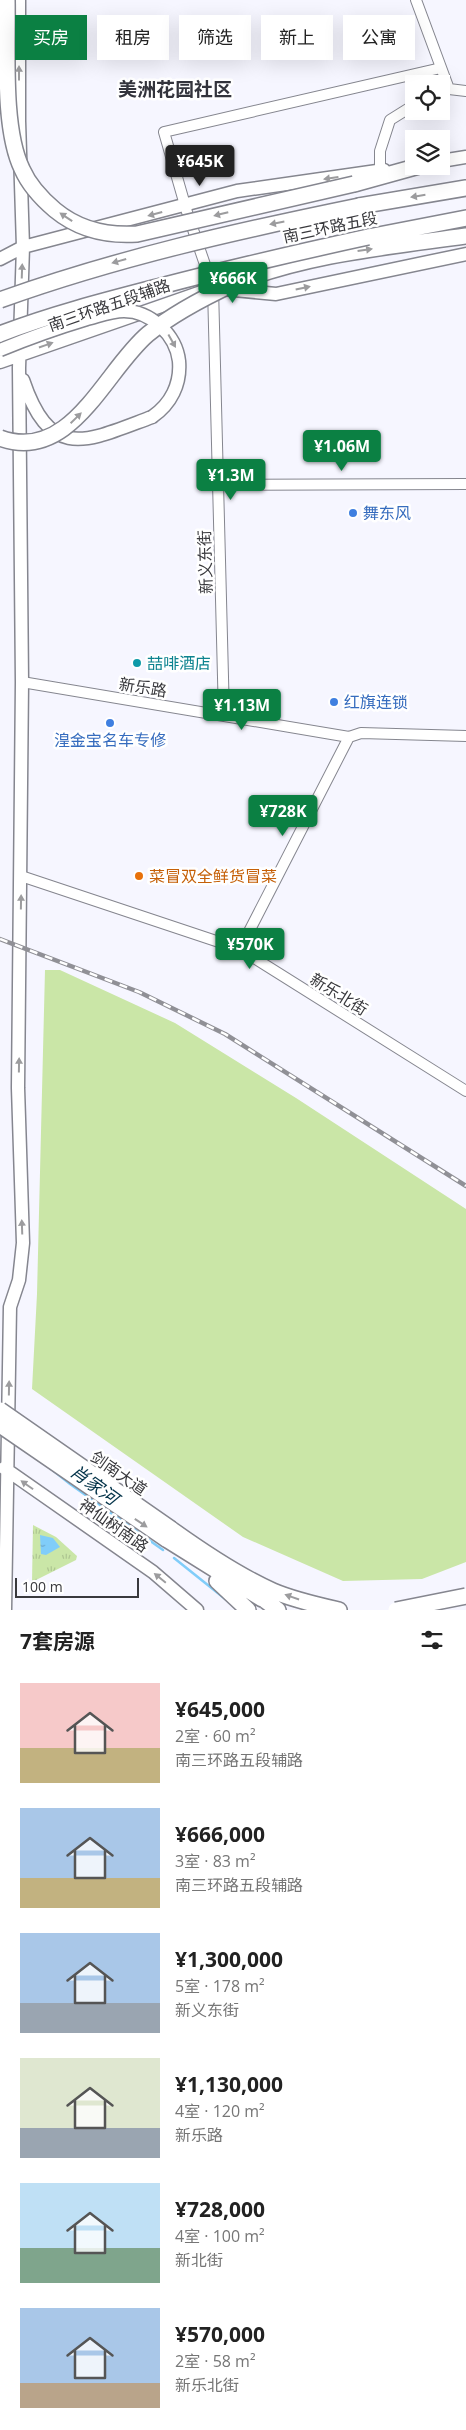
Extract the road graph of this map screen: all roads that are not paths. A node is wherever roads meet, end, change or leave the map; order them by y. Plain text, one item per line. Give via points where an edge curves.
1 (7, 0) edge
2 (19, 0) edge
3 (416, 0) edge
4 (441, 68) junction
5 (442, 75) edge
6 (450, 91) edge
7 (466, 91) edge
8 (405, 111) edge
9 (466, 157) edge
10 (450, 160) edge
11 (405, 166) edge
12 (380, 170) junction
13 (405, 170) edge
14 (466, 188) edge
15 (185, 206) junction
16 (466, 218) edge
17 (466, 236) edge
18 (23, 247) junction
19 (466, 254) edge
20 (0, 258) edge
21 (213, 288) junction
22 (0, 300) edge
23 (0, 334) edge
24 (0, 350) edge
25 (19, 354) junction
26 (0, 362) edge
27 (19, 368) junction
28 (0, 438) edge
29 (466, 484) edge
30 (218, 485) junction
31 (22, 682) junction
32 (224, 716) junction
33 (466, 736) edge
34 (349, 737) junction
35 (21, 876) junction
36 (240, 949) junction
37 (466, 1091) edge
38 (5, 1309) edge
39 (0, 1410) edge
40 (0, 1425) edge
41 (3, 1468) edge
42 (192, 1557) junction
43 (220, 1562) junction
44 (466, 1596) edge
45 (262, 1599) junction
46 (5, 1610) edge
47 (197, 1610) edge
48 (248, 1610) edge
49 (278, 1610) edge
50 (339, 1610) edge
51 (396, 1610) edge

13 -> 1 highway, bridge via 137,234 98,231 67,219 50,206 30,183 14,147 9,111
18 -> 2 main road
3 - 4 street
4 - 5 street
4 - 15 street, 新义东街 via 164,132
6 - 7 street
8 - 12 street via 390,120 380,151
9 - 10 main road
11 - 12 main road
12 -> 15 main road via 237,191
14 -> 22 highway, 南三环路五段, bridge via 359,206 152,252 66,276
15 -> 18 main road
15 - 21 street, 新义东街
16 - 23 highway, 南三环路五段, bridge via 271,257 64,312
28 -> 17 highway, bridge via 26,443 54,435 84,410 147,335 200,300 233,284 313,260
18 - 20 main road
25 -> 18 main road
21 -> 19 main road, 南三环路五段辅路 via 276,294
25 -> 21 main road, 南三环路五段辅路
21 - 30 street, 新义东街
24 -> 27 main road, bridge via 50,330 125,311 142,315 167,332 176,345 179,376 174,392 162,410 152,417 86,439 55,433 44,424 34,410
25 - 26 main road, 南三环路五段辅路
25 - 27 main road
27 - 31 main road
29 - 30 street
30 - 32 street, 新义东街
31 - 32 street, 新乐路
31 - 35 main road
32 - 34 street, 新乐路
33 - 34 street, 新乐路 via 362,733
34 - 36 street
35 - 36 street, 新乐北街
38 -> 35 main road via 20,1280 23,1244 18,1088
36 - 37 street, 新乐北街
41 -> 38 main road
39 - 43 highway, 剑南大道, bridge
40 -> 42 highway, 剑南大道, bridge
41 - 46 main road
47 -> 41 main road, 神仙树南路 via 153,1572
42 - 45 highway
42 - 48 highway
43 - 45 highway
50 -> 43 highway via 273,1591
44 - 51 highway, bridge
45 - 49 highway

